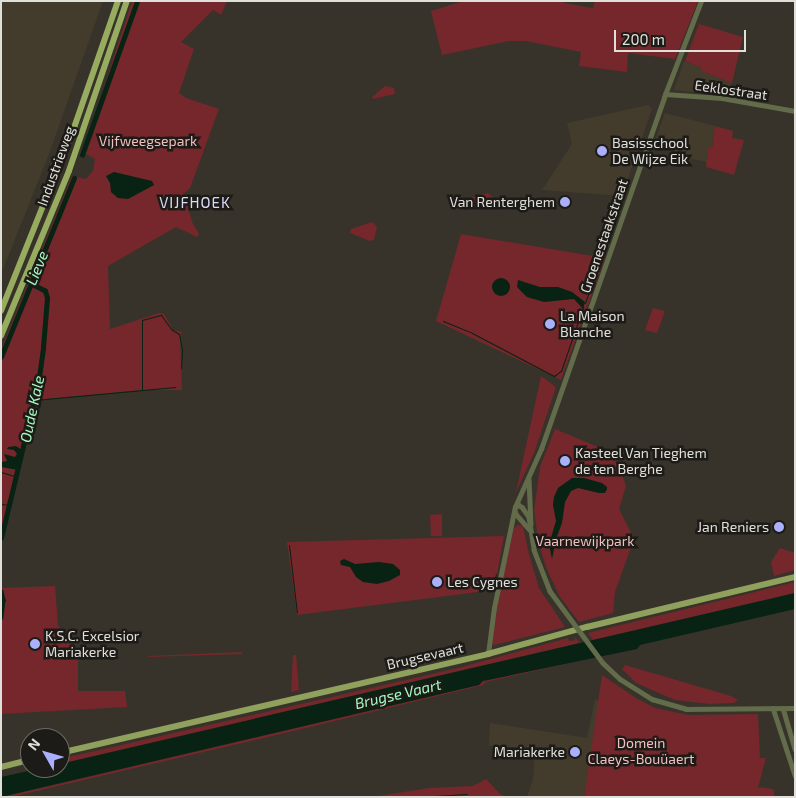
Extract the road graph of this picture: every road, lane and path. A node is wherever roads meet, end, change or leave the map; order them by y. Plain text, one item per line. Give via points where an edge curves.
1 (118, 1) edge
2 (127, 1) edge
3 (701, 1) edge
4 (665, 94) junction
5 (795, 110) edge
6 (1, 311) edge
7 (1, 336) edge
8 (529, 479) junction
9 (515, 507) junction
10 (530, 530) junction
11 (795, 577) edge
12 (488, 654) junction
13 (773, 708) junction
14 (783, 708) junction
15 (795, 708) edge
16 (795, 749) edge
17 (70, 751) edge
18 (20, 762) edge
19 (1, 767) edge
20 (795, 775) edge

1 - 6 highway, Industrieweg via 73,131
2 - 7 highway, Industrieweg via 69,171
3 - 4 street, Groenestaakstraat
4 - 5 street, Eeklostraat via 722,98
4 - 8 street, Groenestaakstraat
8 - 9 street, Groenestaakstraat
8 - 10 street, Groenestaakstraat via 533,518
9 - 10 street via 516,514
9 - 10 street via 519,505 527,511
9 - 12 street, Groenestaakstraat
10 - 13 street, bridge via 550,591 603,663 620,679 652,699 686,709
11 - 12 main road, Brugsevaart
12 - 17 main road, Brugsevaart
13 - 14 street
13 - 20 street
14 - 15 street
14 - 16 street
18 - 19 main road

